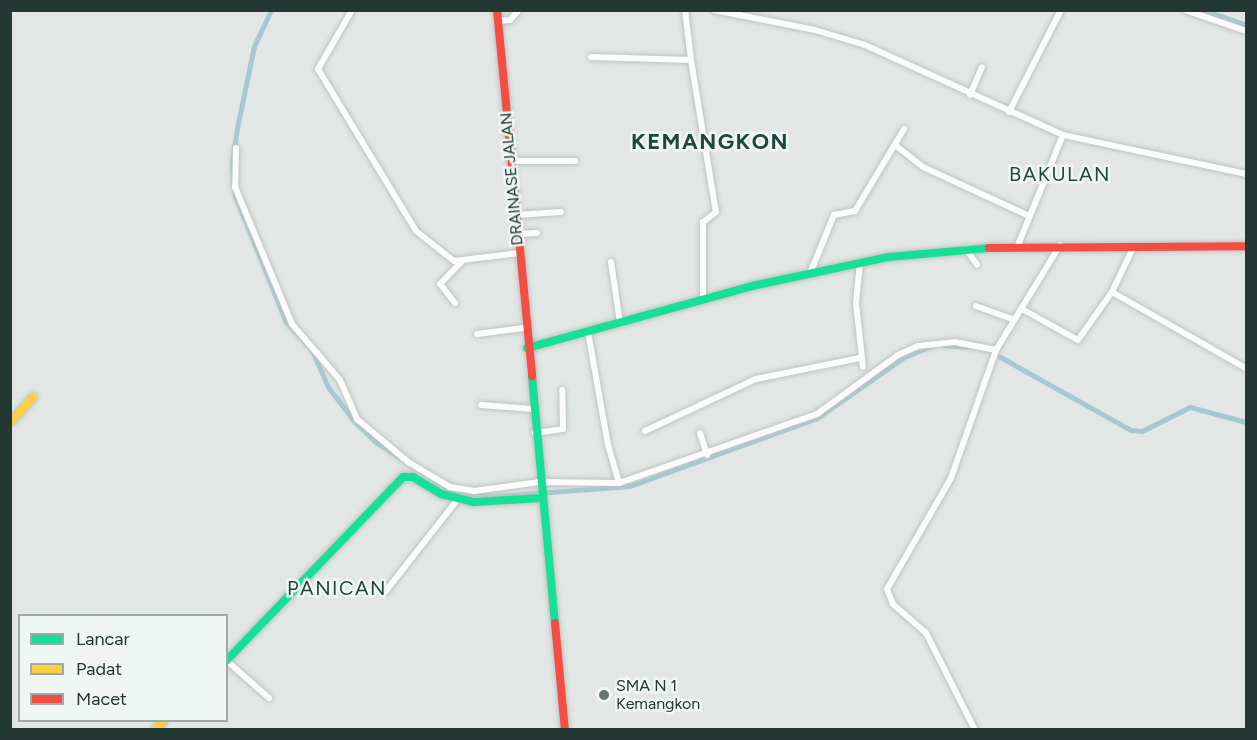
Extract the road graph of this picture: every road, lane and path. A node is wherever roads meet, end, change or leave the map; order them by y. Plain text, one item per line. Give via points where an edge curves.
1 (352, 10) edge
2 (497, 10) edge
3 (519, 10) edge
4 (685, 10) edge
5 (714, 10) edge
6 (1061, 10) edge
7 (1185, 10) edge
8 (498, 21) junction
9 (1246, 31) edge
10 (591, 57) dead end
11 (691, 60) junction
12 (982, 67) dead end
13 (970, 95) junction
14 (1009, 112) junction
15 (904, 129) dead end
16 (1062, 135) junction
17 (896, 145) junction
18 (236, 148) dead end
19 (509, 161) junction
20 (575, 161) dead end
21 (1246, 174) edge
22 (561, 212) dead end
23 (516, 215) junction
24 (1029, 216) junction
25 (537, 233) dead end
26 (518, 234) junction
27 (1018, 245) junction
28 (1060, 245) junction
29 (1134, 246) junction
30 (1246, 246) edge
31 (966, 248) junction
32 (519, 253) junction
33 (460, 261) junction
34 (611, 262) dead end
35 (860, 262) junction
36 (978, 265) dead end
37 (811, 271) junction
38 (1112, 292) junction
39 (703, 299) junction
40 (455, 303) dead end
41 (976, 306) dead end
42 (1022, 309) junction
43 (1015, 320) junction
44 (620, 322) junction
45 (524, 328) junction
46 (588, 332) junction
47 (477, 334) dead end
48 (527, 348) junction
49 (995, 352) junction
50 (860, 358) junction
51 (863, 367) dead end
52 (1246, 368) edge
53 (562, 390) dead end
54 (33, 397) dead end
55 (481, 405) dead end
56 (533, 409) junction
57 (10, 422) edge
58 (645, 431) dead end
59 (535, 433) junction
60 (700, 434) dead end
61 (707, 455) junction
62 (539, 483) junction
63 (619, 483) junction
64 (542, 498) junction
65 (458, 499) junction
66 (385, 592) dead end
67 (228, 660) edge
68 (228, 662) edge
69 (269, 698) dead end
70 (565, 729) edge
71 (975, 729) edge

1 - 33 street via 318,69 416,231 448,258
2 - 8 main road, DRAINASE JALAN
3 - 8 street via 512,20
4 - 11 street
5 - 13 street via 815,30 865,45
6 - 14 street
7 - 9 street
8 - 19 main road, DRAINASE JALAN
10 - 11 street
11 - 39 street via 716,212 703,222
12 - 13 street
13 - 14 street
14 - 16 street
15 - 17 street
16 - 21 street
16 - 24 street
17 - 24 street via 923,167
17 - 37 street via 855,211 834,215
18 - 62 street via 235,187 285,313 340,380 357,419 408,462 460,490
19 - 20 street
19 - 23 main road, DRAINASE JALAN
22 - 23 street
23 - 26 main road, DRAINASE JALAN
24 - 27 street
25 - 26 street
26 - 32 main road, DRAINASE JALAN
27 - 28 main road
27 - 31 main road
28 - 29 main road
28 - 42 street
29 - 30 main road
29 - 38 street
31 - 35 main road
31 - 36 street
32 - 33 street
32 - 45 main road, DRAINASE JALAN
33 - 40 street via 440,284
34 - 44 street
35 - 37 main road
35 - 50 street via 856,303
37 - 39 main road
38 - 42 street via 1078,340
38 - 52 street
39 - 44 main road
41 - 43 street
42 - 43 street
43 - 49 street
44 - 46 main road
45 - 47 street
45 - 48 main road, DRAINASE JALAN
46 - 48 main road
46 - 63 street
48 - 56 main road, DRAINASE JALAN
49 - 61 street via 955,342 918,346 898,355 817,414 746,437
49 - 71 street via 951,478 887,589 893,604 926,633
50 - 51 street
50 - 58 street via 756,379
53 - 59 street via 563,429
54 - 57 main road
55 - 56 street
56 - 59 main road, DRAINASE JALAN
59 - 62 main road, DRAINASE JALAN
60 - 61 street
61 - 63 street
62 - 63 street
62 - 64 main road, DRAINASE JALAN
64 - 65 main road
64 - 70 main road, DRAINASE JALAN
65 - 66 street
65 - 67 main road via 413,477 403,477
68 - 69 street

